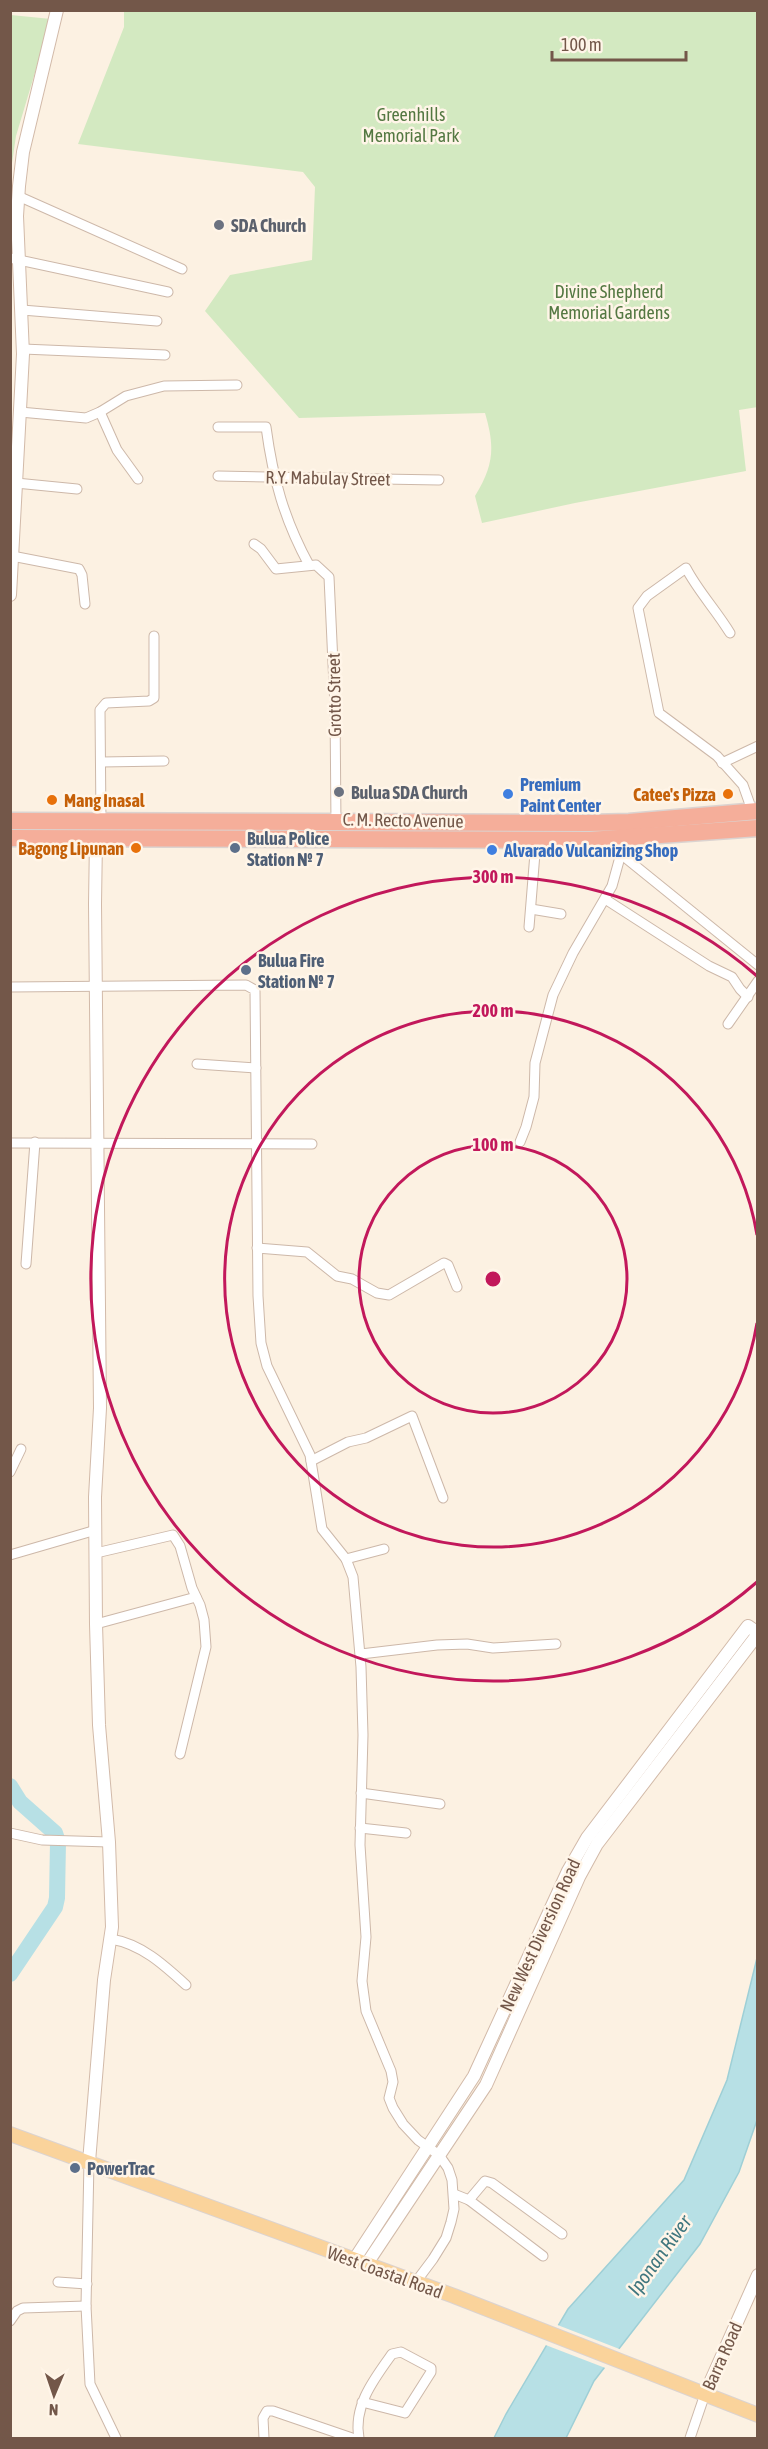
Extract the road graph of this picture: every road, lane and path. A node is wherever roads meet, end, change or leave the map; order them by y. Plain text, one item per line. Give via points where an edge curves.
1 (57, 10) edge
2 (18, 196) junction
3 (14, 215) edge
4 (15, 259) edge
5 (182, 269) dead end
6 (168, 292) dead end
7 (18, 314) edge
8 (157, 321) dead end
9 (23, 349) junction
10 (165, 355) dead end
11 (237, 386) dead end
12 (20, 412) junction
13 (100, 412) junction
14 (15, 427) edge
15 (218, 427) dead end
16 (218, 476) dead end
17 (274, 478) junction
18 (138, 479) dead end
19 (439, 480) dead end
20 (16, 483) junction
21 (76, 489) dead end
22 (12, 526) edge
23 (254, 544) dead end
24 (12, 556) edge
25 (309, 565) junction
26 (10, 595) edge
27 (85, 604) dead end
28 (730, 633) dead end
29 (154, 636) dead end
30 (758, 746) edge
31 (164, 761) dead end
32 (100, 762) junction
33 (723, 763) junction
34 (756, 820) edge
35 (10, 821) edge
36 (98, 830) junction
37 (336, 831) junction
38 (10, 838) edge
39 (536, 841) junction
40 (624, 847) junction
41 (605, 899) junction
42 (531, 909) junction
43 (561, 914) dead end
44 (529, 927) dead end
45 (758, 965) edge
46 (758, 981) edge
47 (96, 985) junction
48 (10, 987) edge
49 (748, 996) junction
50 (728, 1024) dead end
51 (197, 1064) dead end
52 (256, 1068) junction
53 (97, 1142) junction
54 (520, 1142) dead end
55 (10, 1143) edge
56 (34, 1143) junction
57 (255, 1144) junction
58 (312, 1144) dead end
59 (257, 1248) junction
60 (26, 1264) dead end
61 (457, 1287) dead end
62 (21, 1449) dead end
63 (311, 1461) junction
64 (10, 1472) edge
65 (442, 1498) dead end
66 (96, 1530) junction
67 (384, 1549) dead end
68 (96, 1553) junction
69 (10, 1555) edge
70 (346, 1559) junction
71 (196, 1597) junction
72 (96, 1624) junction
73 (754, 1631) edge
74 (556, 1644) dead end
75 (361, 1654) junction
76 (180, 1754) dead end
77 (361, 1792) junction
78 (440, 1804) dead end
79 (360, 1828) junction
80 (10, 1833) edge
81 (406, 1833) dead end
82 (109, 1842) junction
83 (111, 1939) junction
84 (186, 1985) dead end
85 (10, 2134) edge
86 (428, 2148) junction
87 (439, 2155) junction
88 (89, 2162) junction
89 (454, 2194) junction
90 (469, 2200) junction
91 (562, 2234) dead end
92 (543, 2256) dead end
93 (360, 2263) junction
94 (758, 2275) edge
95 (58, 2282) dead end
96 (415, 2283) junction
97 (87, 2284) junction
98 (86, 2306) junction
99 (10, 2321) edge
100 (705, 2394) junction
101 (362, 2402) junction
102 (758, 2415) edge
103 (116, 2439) edge
104 (264, 2439) edge
105 (352, 2439) edge
106 (359, 2439) edge
107 (690, 2439) edge

1 - 2 street via 23,152
2 - 3 street
2 - 5 street
3 - 4 street
4 - 6 street
4 - 7 street
7 - 8 street
7 - 9 street
9 - 10 street
9 - 12 street
11 - 13 street via 171,384 126,396
12 - 13 street via 86,418
12 - 14 street
13 - 18 street via 117,450
14 - 20 street
15 - 17 street via 266,427
16 - 17 street, R.Y. Mabulay Street
17 - 19 street, R.Y. Mabulay Street
17 - 25 street via 292,533
20 - 21 street
20 - 22 street
22 - 24 street
23 - 25 street via 276,569
24 - 26 street
24 - 27 street via 79,569
25 - 37 street, Grotto Street via 326,573 330,585
28 - 33 street via 686,568 641,600 638,608 659,713
29 - 32 street via 154,698 101,706
30 - 33 street
31 - 32 street
32 - 36 street
33 - 34 street via 746,790
34 - 37 highway, C. M. Recto Avenue
34 - 40 highway, C. M. Recto Avenue
35 - 36 highway, C. M. Recto Avenue
36 - 37 highway, C. M. Recto Avenue
36 - 38 highway, C. M. Recto Avenue
36 - 47 street
37 - 39 highway, C. M. Recto Avenue
39 - 40 highway, C. M. Recto Avenue
39 - 42 street
40 - 41 street
40 - 45 street
41 - 49 street via 732,976
41 - 54 street via 553,995 535,1063 534,1097
42 - 43 street
42 - 44 street
46 - 49 street
47 - 48 street
47 - 52 street via 251,987 255,990
47 - 53 street
49 - 50 street
51 - 52 street
52 - 57 street
53 - 56 street
53 - 57 street
53 - 66 street via 100,1408
55 - 56 street
56 - 60 street
57 - 58 street
57 - 59 street
59 - 61 street via 307,1252 337,1276 352,1279 377,1293 396,1292 444,1263
59 - 63 street via 261,1343 267,1366
62 - 64 street
63 - 65 street via 412,1416
63 - 70 street via 322,1529
66 - 68 street
66 - 69 street
67 - 70 street
68 - 71 street via 173,1535
68 - 72 street
70 - 75 street via 353,1577
71 - 72 street
71 - 76 street via 204,1620 206,1647
72 - 82 street via 99,1725
73 - 86 street, New West Diversion Road via 587,1838 568,1871 474,2076
73 - 87 street, New West Diversion Road via 597,1844 486,2085
74 - 75 street via 493,1648 437,1645
75 - 77 street
77 - 78 street
77 - 79 street
79 - 81 street
79 - 86 street via 366,1937 363,2001 391,2071 389,2098 393,2108 403,2124
80 - 82 street via 42,1840
82 - 83 street
83 - 84 street via 128,1942 160,1961
83 - 88 street
85 - 88 main road, West Coastal Road
86 - 87 street
86 - 93 street, New West Diversion Road
87 - 89 street via 448,2168
87 - 93 street, New West Diversion Road
88 - 93 main road, West Coastal Road
88 - 97 street
89 - 90 street
89 - 96 street via 452,2222 446,2238
90 - 91 street via 485,2181
90 - 92 street
93 - 96 main road, West Coastal Road
94 - 100 street, Barra Road
95 - 97 street
96 - 100 main road, West Coastal Road
97 - 98 street
98 - 99 street via 23,2308
98 - 103 street via 90,2384
100 - 102 main road, West Coastal Road
100 - 107 street, Barra Road
101 - 101 street via 392,2354 401,2352 431,2368 405,2413
101 - 106 street via 357,2416
104 - 105 street via 263,2418 267,2411

